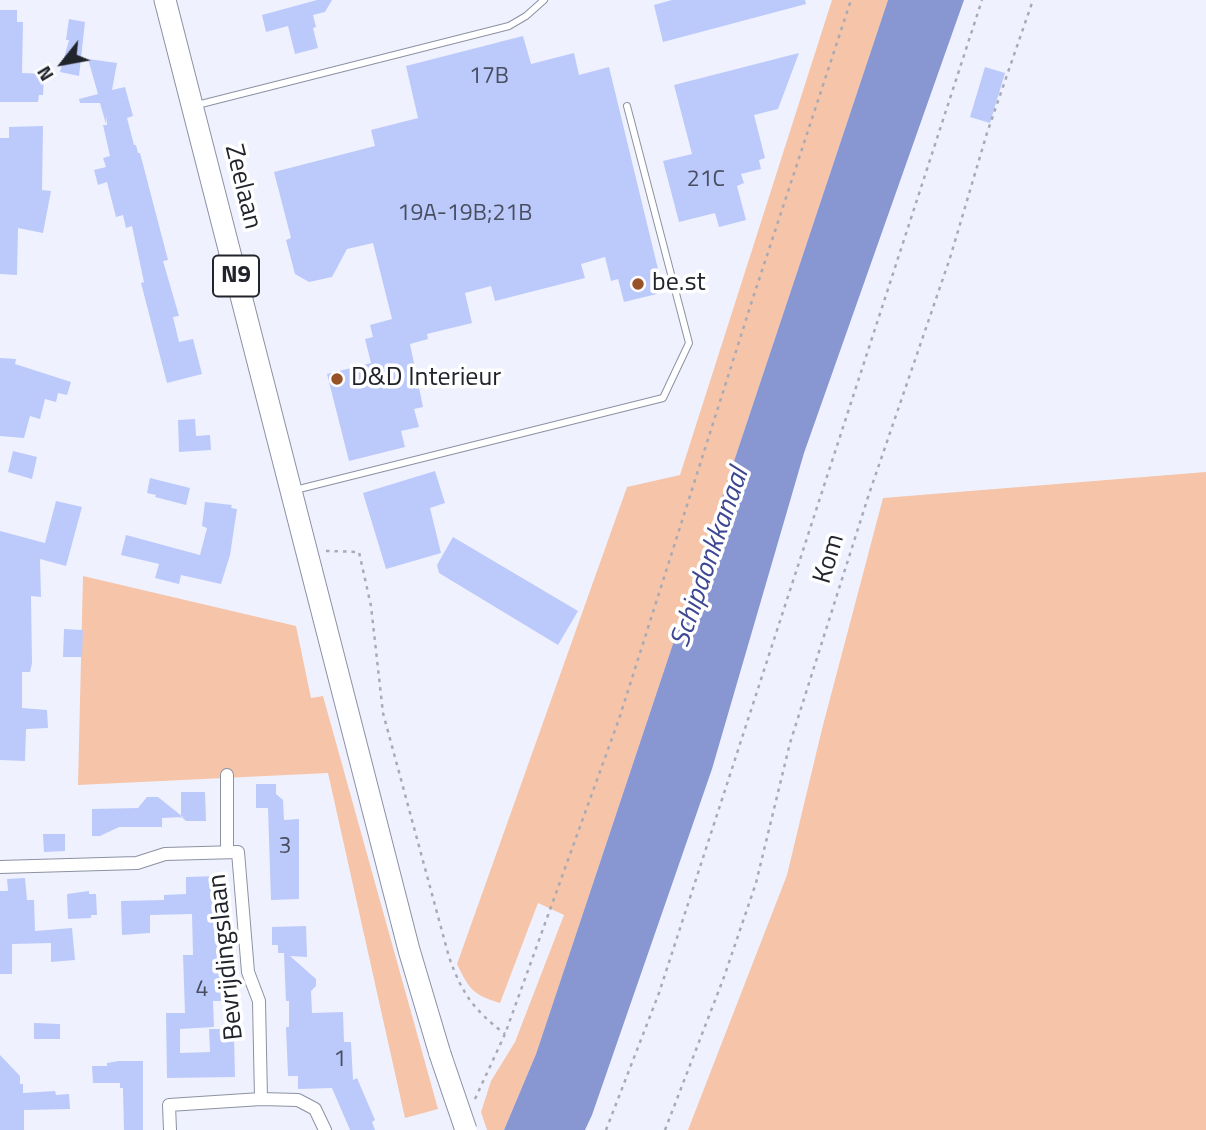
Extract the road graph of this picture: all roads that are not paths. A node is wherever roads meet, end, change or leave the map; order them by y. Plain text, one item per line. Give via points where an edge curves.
1 (165, 0) edge
2 (544, 0) edge
3 (627, 106) dead end
4 (192, 107) junction
5 (291, 491) junction
6 (227, 775) dead end
7 (233, 852) junction
8 (0, 867) edge
9 (261, 1099) junction
10 (170, 1130) edge
11 (325, 1130) edge
12 (466, 1130) edge

1 - 4 main road, Zeelaan / N9
2 - 4 lane via 509,26
3 - 5 lane via 689,343 663,398
4 - 5 main road, Zeelaan / N9
5 - 12 main road, Zeelaan / N9, bridge via 409,950
6 - 7 street, Bevrijdingslaan
7 - 8 street via 165,854 136,863
7 - 9 street, Bevrijdingslaan via 248,972 259,1001
9 - 10 street via 169,1105
9 - 11 street via 298,1100 315,1109

